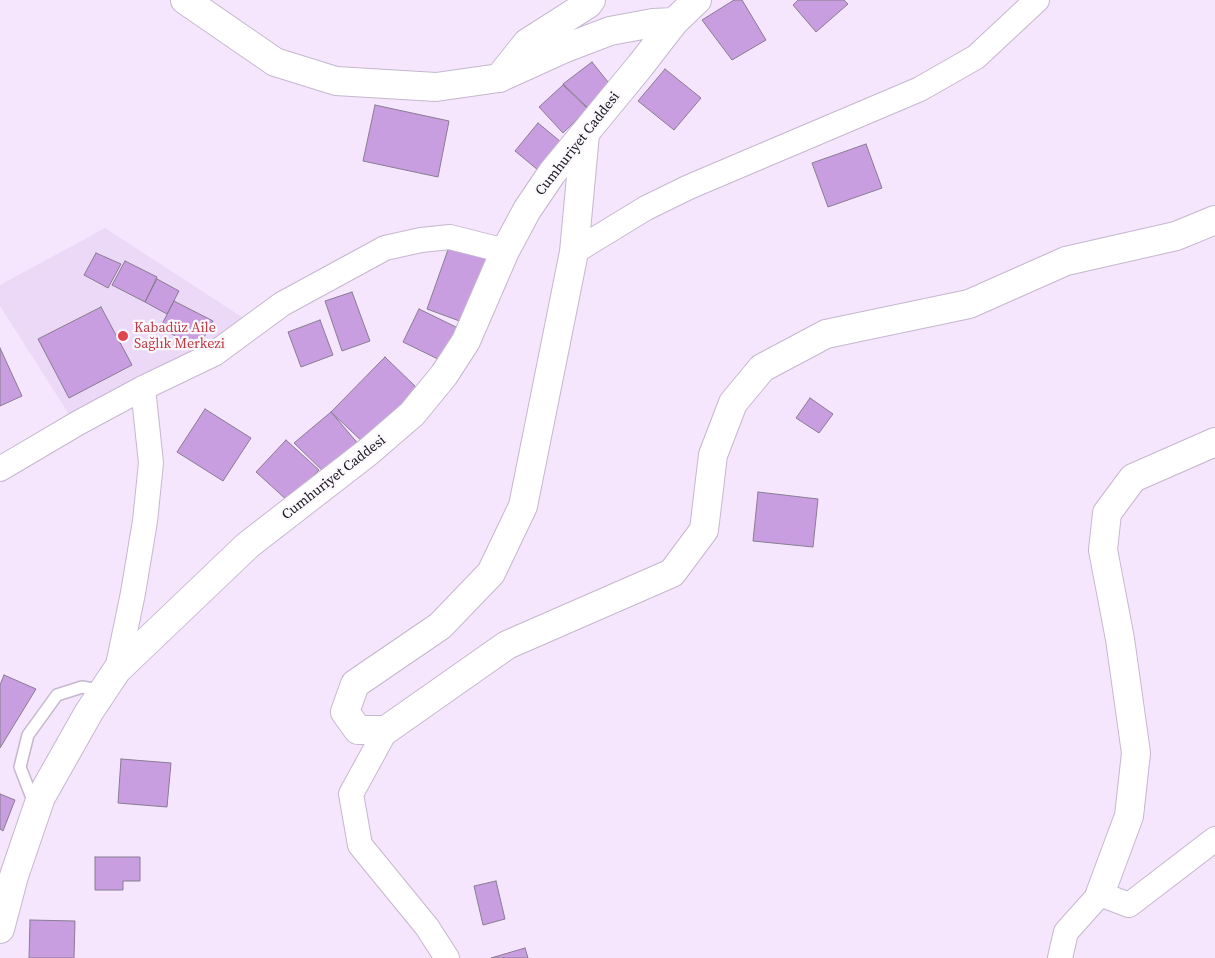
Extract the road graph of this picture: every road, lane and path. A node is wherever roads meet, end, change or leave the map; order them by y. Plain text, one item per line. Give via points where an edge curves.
1 (186, 0) edge
2 (591, 0) edge
3 (697, 0) edge
4 (1037, 0) edge
5 (674, 22) junction
6 (499, 78) junction
7 (585, 134) junction
8 (1215, 220) edge
9 (504, 251) junction
10 (574, 252) junction
11 (142, 388) junction
12 (1215, 442) edge
13 (0, 469) edge
14 (110, 680) junction
15 (386, 730) junction
16 (37, 811) junction
17 (1215, 839) edge
18 (1100, 894) junction
19 (0, 929) edge
20 (447, 958) edge
21 (1060, 958) edge

1 - 6 street via 275,62 336,81 436,87
2 - 6 street via 527,43
3 - 5 street, Cumhuriyet Caddesi
4 - 10 street via 976,57 920,89 689,187 646,208
5 - 6 street via 610,31
5 - 7 street, Cumhuriyet Caddesi
7 - 9 street, Cumhuriyet Caddesi via 552,173
7 - 10 street
8 - 15 street via 1176,236 1066,261 969,304 826,334 762,368 733,403 713,455 704,530 672,573 507,645
9 - 11 street via 450,237 385,248 282,304 214,354
9 - 14 street, Cumhuriyet Caddesi via 466,341 444,375 412,414 248,545
10 - 15 street via 523,506 490,573 440,626 355,684 345,712 358,730
11 - 13 street
11 - 14 street via 151,463 133,593
12 - 18 street via 1133,478 1107,513 1103,550 1120,638 1136,753 1129,816
14 - 16 street, Cumhuriyet Caddesi via 72,741 41,797
14 - 16 lane via 57,695 28,735 20,767
15 - 20 street via 351,794 360,844 427,927
16 - 19 street, Cumhuriyet Caddesi
17 - 18 street via 1129,905
18 - 21 street via 1066,932

